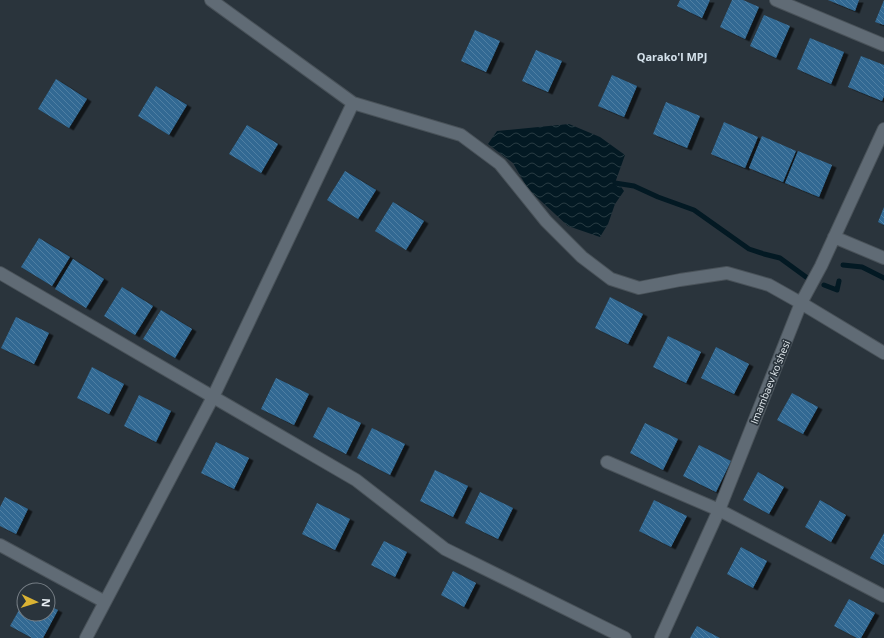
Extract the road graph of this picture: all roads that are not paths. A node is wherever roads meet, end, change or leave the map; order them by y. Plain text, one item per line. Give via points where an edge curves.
1 (211, 0) edge
2 (776, 0) edge
3 (884, 45) edge
4 (353, 103) junction
5 (884, 129) edge
6 (834, 237) junction
7 (884, 258) edge
8 (0, 273) edge
9 (802, 303) junction
10 (884, 353) edge
11 (213, 397) junction
12 (607, 462) dead end
13 (719, 510) junction
14 (0, 545) edge
15 (884, 596) edge
16 (105, 602) junction
17 (86, 638) edge
18 (625, 638) edge
19 (661, 638) edge

1 - 4 street
2 - 3 street
4 - 9 street via 461,135 500,164 546,221 582,257 611,279 639,288 727,273 769,285
4 - 11 street
5 - 6 street, Imambaev ko'shesi
6 - 7 street
6 - 9 street, Imambaev ko'shesi
8 - 11 street
9 - 10 street
9 - 13 street, Imambaev ko'shesi
11 - 16 street
11 - 18 street via 356,480 445,549
12 - 13 street
13 - 15 street
13 - 19 street, Imambaev ko'shesi
14 - 16 street
16 - 17 street

